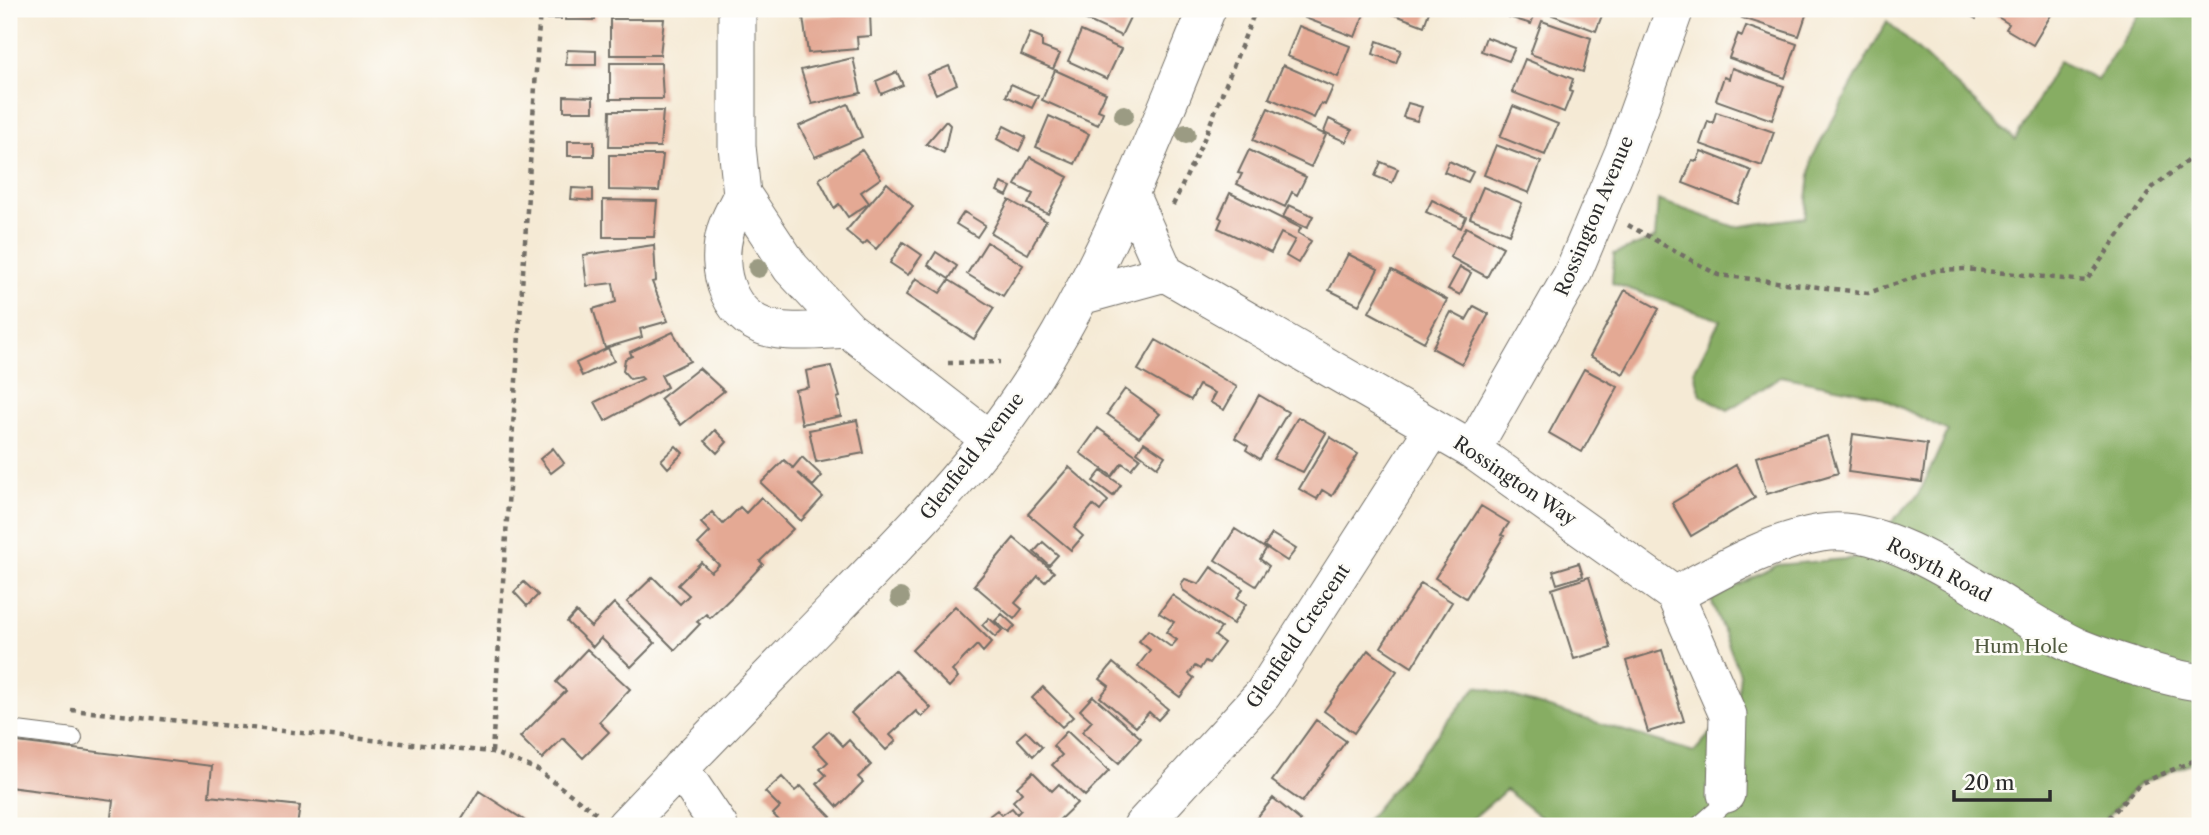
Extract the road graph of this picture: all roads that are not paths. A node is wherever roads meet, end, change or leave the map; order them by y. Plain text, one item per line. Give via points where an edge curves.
1 (737, 9) edge
2 (1207, 9) edge
3 (1675, 9) edge
4 (742, 194) junction
5 (1137, 208) junction
6 (1165, 273) junction
7 (1081, 296) junction
8 (848, 329) junction
9 (1433, 429) junction
10 (989, 439) junction
11 (1472, 450) junction
12 (1675, 594) junction
13 (2200, 682) edge
14 (9, 730) edge
15 (73, 738) dead end
16 (680, 768) junction
17 (1726, 794) joint
18 (614, 822) edge
19 (719, 826) edge
20 (1142, 826) edge
21 (1699, 826) edge

1 - 4 street via 737,146
2 - 5 street, Glenfield Avenue
3 - 11 street, Rossington Avenue via 1572,275
4 - 8 street via 792,268
4 - 8 street via 726,230 722,279 740,311 755,323 776,330
5 - 6 street
5 - 7 street, Glenfield Avenue
6 - 7 street
6 - 9 street, Rossington Way
7 - 10 street, Glenfield Avenue via 1044,361
8 - 10 street
9 - 11 street, Rossington Way
9 - 20 street, Glenfield Crescent via 1264,694
10 - 16 street, Glenfield Avenue via 940,501
11 - 12 street, Rossington Way
12 - 13 street, Rosyth Road via 1767,547 1823,532 1877,536 2078,647
12 - 17 street via 1728,715
14 - 15 lane
16 - 18 street, Glenfield Avenue
16 - 19 street
17 - 21 lane via 1726,803

